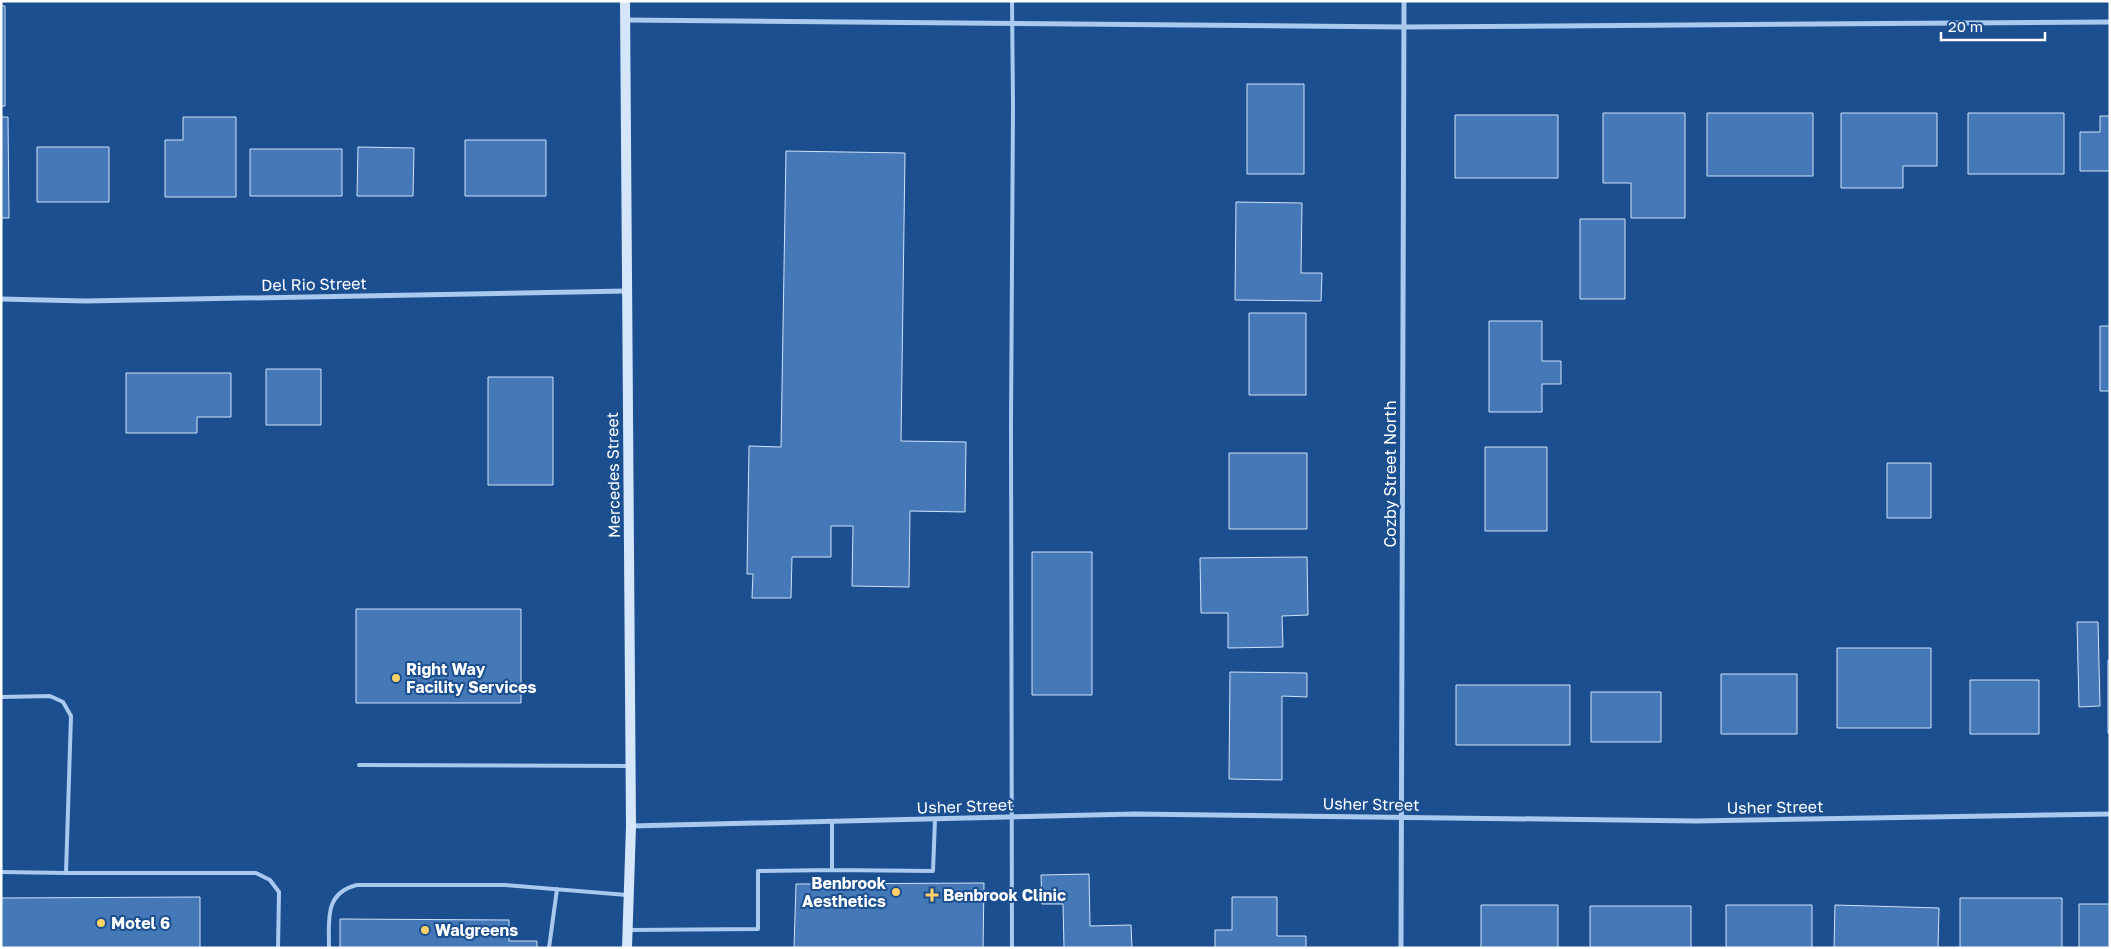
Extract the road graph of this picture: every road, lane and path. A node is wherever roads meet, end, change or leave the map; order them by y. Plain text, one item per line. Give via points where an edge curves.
1 (625, 1) edge
2 (1012, 1) edge
3 (1404, 1) edge
4 (625, 20) junction
5 (2110, 22) edge
6 (1012, 23) junction
7 (1405, 27) junction
8 (627, 291) junction
9 (1, 299) edge
10 (1, 697) edge
11 (359, 765) dead end
12 (631, 766) junction
13 (2110, 814) edge
14 (1012, 817) junction
15 (1401, 817) junction
16 (935, 819) junction
17 (832, 822) junction
18 (631, 826) junction
19 (832, 870) junction
20 (1, 872) edge
21 (66, 873) junction
22 (556, 889) junction
23 (629, 896) junction
24 (628, 930) junction
25 (278, 948) edge
26 (329, 948) edge
27 (549, 948) edge
28 (627, 948) edge
29 (1012, 948) edge
30 (1401, 948) edge

1 - 4 street, Mercedes Street
2 - 6 lane
3 - 7 street, Cozby Street North
4 - 6 street
4 - 8 street, Mercedes Street
5 - 7 street
6 - 7 street
6 - 14 lane
7 - 15 street, Cozby Street North
8 - 9 street, Del Rio Street
8 - 12 street, Mercedes Street
10 - 21 lane via 50,696 63,702 71,716
11 - 12 lane
12 - 18 street, Mercedes Street
13 - 15 street, Usher Street via 1696,821
14 - 15 street, Usher Street via 1135,814
14 - 16 street, Usher Street
14 - 29 lane
15 - 30 street, Cozby Street North
16 - 17 street, Usher Street
16 - 19 lane via 933,871
17 - 18 street, Usher Street
17 - 19 lane
18 - 23 street, Mercedes Street
19 - 24 lane via 758,871 758,928
20 - 21 lane
21 - 25 lane via 256,873 270,880 279,892
22 - 23 lane
22 - 26 lane via 505,885 357,885 345,888 336,897 330,912
22 - 27 lane
23 - 24 street, Mercedes Street
24 - 28 street, Mercedes Street

